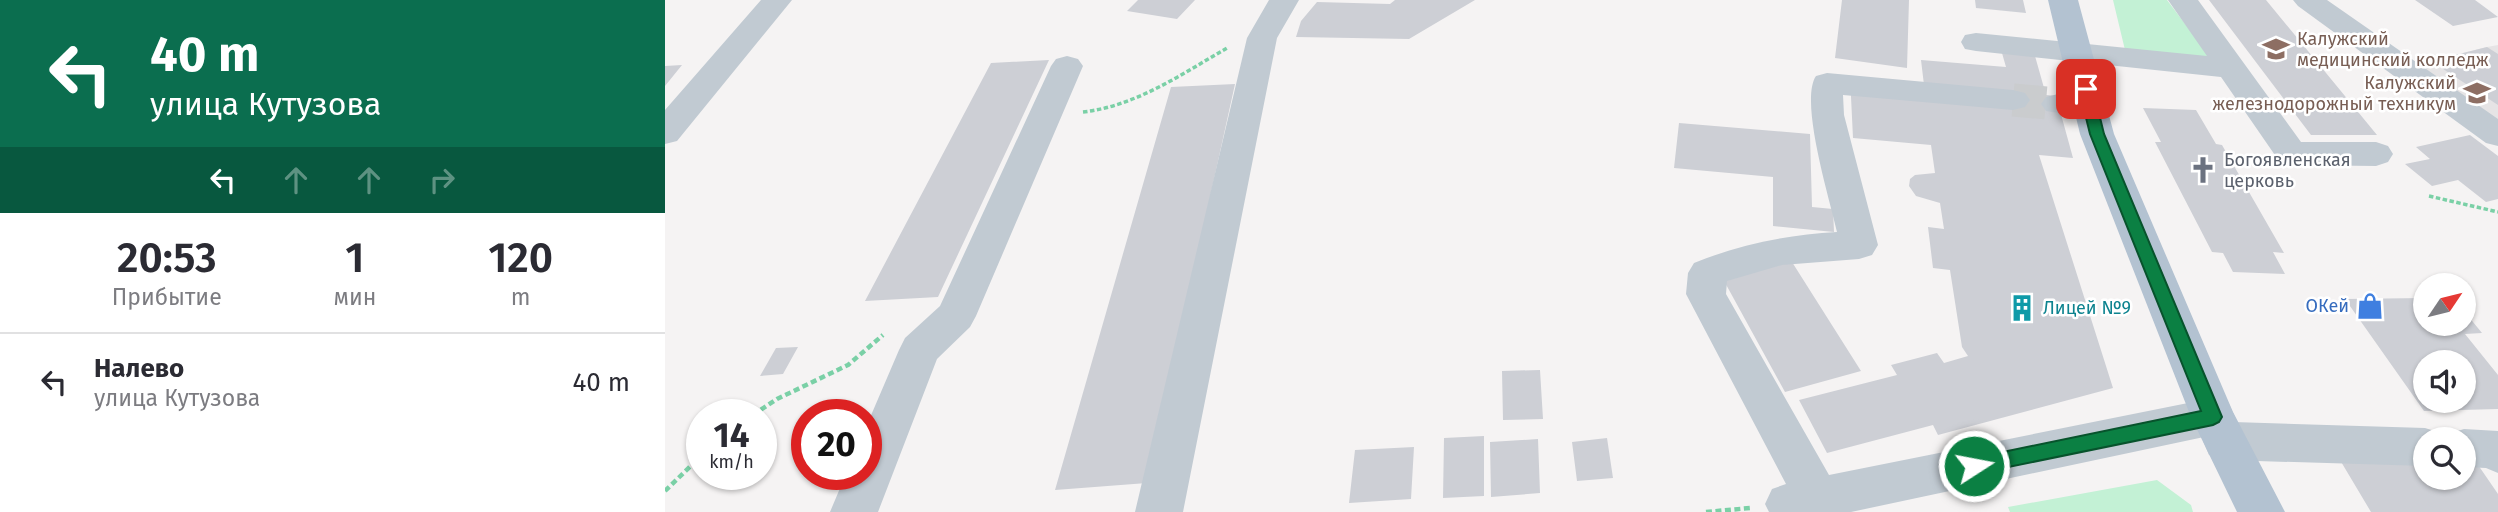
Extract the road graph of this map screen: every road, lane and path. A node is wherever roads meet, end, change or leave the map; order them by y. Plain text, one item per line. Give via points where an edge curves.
1 (777, 0) edge
2 (1284, 0) edge
3 (2063, 0) edge
4 (2183, 0) edge
5 (2308, 0) edge
6 (1262, 38) junction
7 (1976, 42) dead end
8 (2076, 52) junction
9 (1067, 66) dead end
10 (2231, 68) junction
11 (2013, 100) tunnel mouth
12 (1045, 116) junction
13 (665, 133) edge
14 (2498, 135) edge
15 (2376, 154) dead end
16 (2429, 195) dead end
17 (2498, 212) edge
18 (890, 329) dead end
19 (776, 399) edge
20 (2219, 429) junction
21 (2413, 446) edge
22 (2476, 448) edge
23 (2498, 453) edge
24 (686, 471) edge
25 (665, 491) edge
26 (854, 512) edge
27 (1159, 512) edge
28 (2262, 512) edge

1 - 13 street
2 - 6 street
3 - 8 main road
4 - 10 street
5 - 14 street
6 - 12 path via 1221,49 1147,94 1102,110
6 - 27 street
7 - 8 street
8 - 10 street
8 - 20 main road via 2074,106 2097,134
9 - 12 street
10 - 15 street via 2291,153
11 - 20 street via 1827,83 1827,115 1859,245 1801,246 1708,273 1706,294 1804,501
12 - 26 street via 956,316 920,350
16 - 17 path
18 - 19 path via 848,365
20 - 21 street
20 - 28 main road
22 - 23 street
24 - 25 path

